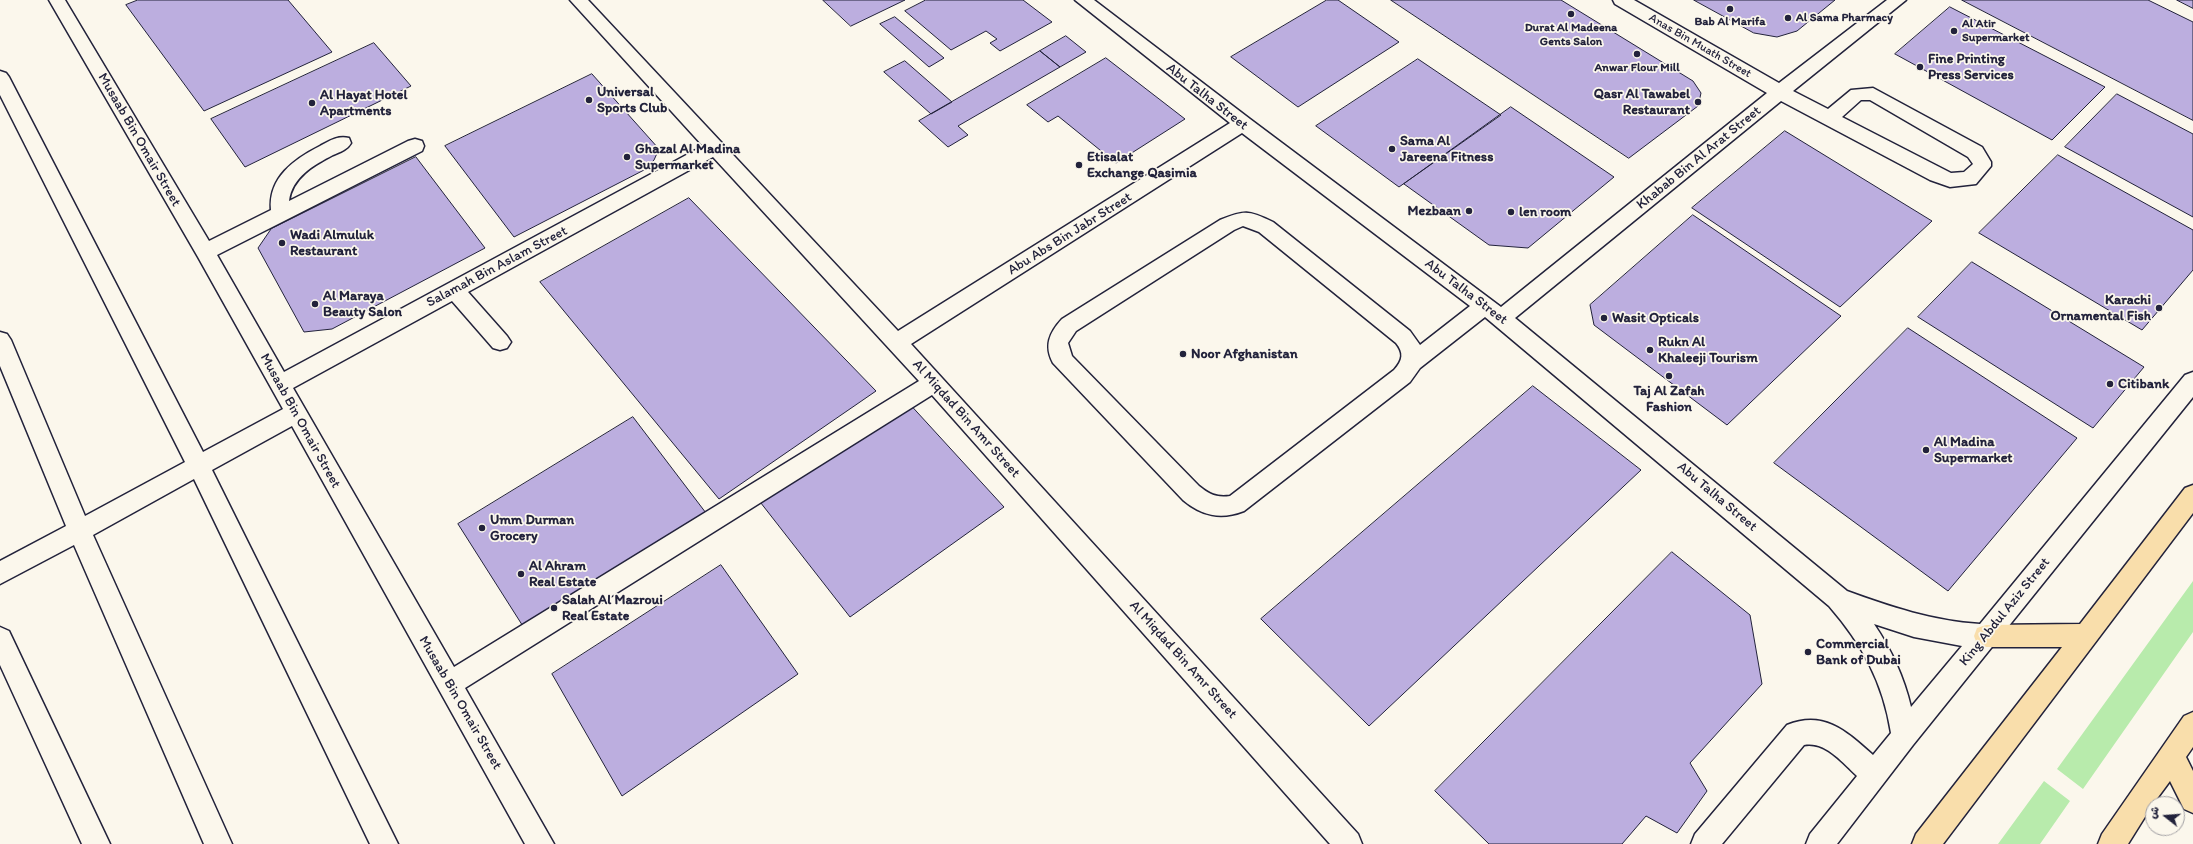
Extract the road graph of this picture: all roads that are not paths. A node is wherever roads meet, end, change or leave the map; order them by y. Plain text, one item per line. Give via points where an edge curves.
1 (57, 0) edge
2 (578, 0) edge
3 (1082, 0) edge
4 (1621, 0) edge
5 (1898, 0) edge
6 (0, 77) edge
7 (1780, 92) junction
8 (1829, 118) junction
9 (1243, 124) junction
10 (342, 143) dead end
11 (415, 146) dead end
12 (715, 148) junction
13 (281, 213) junction
14 (205, 252) junction
15 (454, 290) junction
16 (1493, 312) junction
17 (0, 340) edge
18 (500, 342) dead end
19 (896, 344) junction
20 (1413, 362) junction
21 (2193, 381) edge
22 (934, 383) junction
23 (280, 385) junction
24 (296, 413) junction
25 (198, 465) junction
26 (2193, 495) edge
27 (79, 530) junction
28 (0, 573) edge
29 (1838, 598) junction
30 (2085, 635) junction
31 (1986, 636) junction
32 (0, 639) edge
33 (449, 684) junction
34 (2193, 725) edge
35 (1904, 736) junction
36 (2172, 756) junction
37 (1874, 774) junction
38 (2193, 800) edge
39 (96, 844) edge
40 (218, 844) edge
41 (384, 844) edge
42 (540, 844) edge
43 (1348, 844) edge
44 (1706, 844) edge
45 (1820, 844) edge
46 (1926, 844) edge
47 (2112, 844) edge

1 - 14 street, Musaab Bin Omair Street
2 - 12 street, Al Miqdad Bin Amr Street
3 - 9 street, Abu Talha Street
4 - 7 street, Anas Bin Muath Street
5 - 7 street, Khabab Bin Al Arat Street
6 - 25 street
7 - 8 street, Anas Bin Muath Street
7 - 16 street, Khabab Bin Al Arat Street
8 - 8 street, Anas Bin Muath Street via 1943,178 1956,181 1969,179 1982,166 1980,157 1975,152 1873,94 1857,94
9 - 16 street, Abu Talha Street
9 - 19 street, Abu Abs Bin Jabr Street
10 - 13 street via 304,163 290,175 282,188 278,202
11 - 13 street
12 - 15 street, Salamah Bin Aslam Street
12 - 19 street, Al Miqdad Bin Amr Street
13 - 14 street
14 - 23 street, Musaab Bin Omair Street
15 - 18 street
15 - 23 street, Salamah Bin Aslam Street
16 - 20 street, Khabab Bin Al Arat Street
16 - 29 street, Abu Talha Street
17 - 27 street
19 - 22 street, Al Miqdad Bin Amr Street
20 - 20 street, Khabab Bin Al Arat Street via 1414,353 1404,337 1266,227 1242,219 1227,225 1069,325 1058,339 1057,347 1058,355 1064,362 1191,493 1207,505 1217,508 1236,504 1402,376
21 - 31 street, King Abdul Aziz Street
22 - 33 street
22 - 43 street, Al Miqdad Bin Amr Street
23 - 24 street, Musaab Bin Omair Street
24 - 25 street
24 - 33 street, Musaab Bin Omair Street
25 - 27 street
25 - 41 street
26 - 30 highway
27 - 28 street
27 - 40 street
29 - 31 street, Abu Talha Street via 1868,611 1928,630
29 - 35 street, Abu Talha Street via 1857,618 1885,663 1901,712
30 - 31 highway
30 - 46 highway
31 - 35 street, King Abdul Aziz Street
32 - 39 street
33 - 42 street, Musaab Bin Omair Street
34 - 36 highway
35 - 37 street, King Abdul Aziz Street
36 - 38 highway
36 - 47 highway
37 - 44 street via 1830,737 1818,732 1796,734
37 - 45 street, King Abdul Aziz Street

